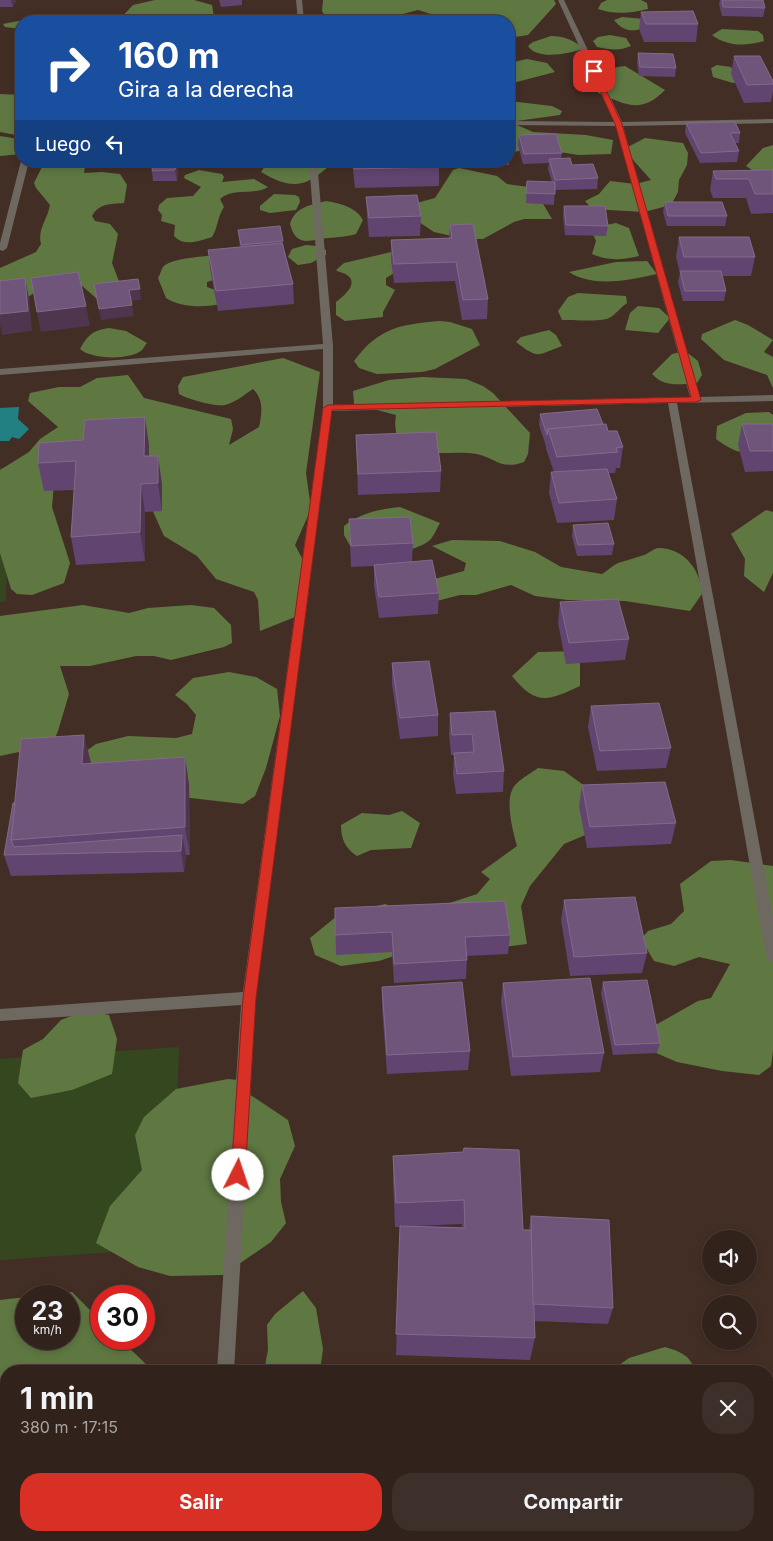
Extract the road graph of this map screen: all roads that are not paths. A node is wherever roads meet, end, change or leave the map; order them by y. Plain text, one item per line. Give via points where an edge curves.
1 (299, 0) edge
2 (562, 0) edge
3 (300, 15) edge
4 (773, 121) edge
5 (515, 123) edge
6 (619, 124) junction
7 (23, 167) edge
8 (313, 167) edge
9 (3, 248) dead end
10 (328, 346) junction
11 (0, 372) edge
12 (773, 398) edge
13 (672, 400) junction
14 (696, 400) junction
15 (328, 408) junction
16 (773, 956) edge
17 (249, 998) junction
18 (0, 1015) edge
19 (225, 1365) edge

1 - 3 street
2 - 6 street
4 - 6 street
5 - 6 street
6 - 14 street
7 - 9 street
8 - 10 street
10 - 11 street
10 - 15 street
12 - 14 street
13 - 14 street
13 - 15 street
13 - 16 street
15 - 17 street
17 - 18 street
17 - 19 street

